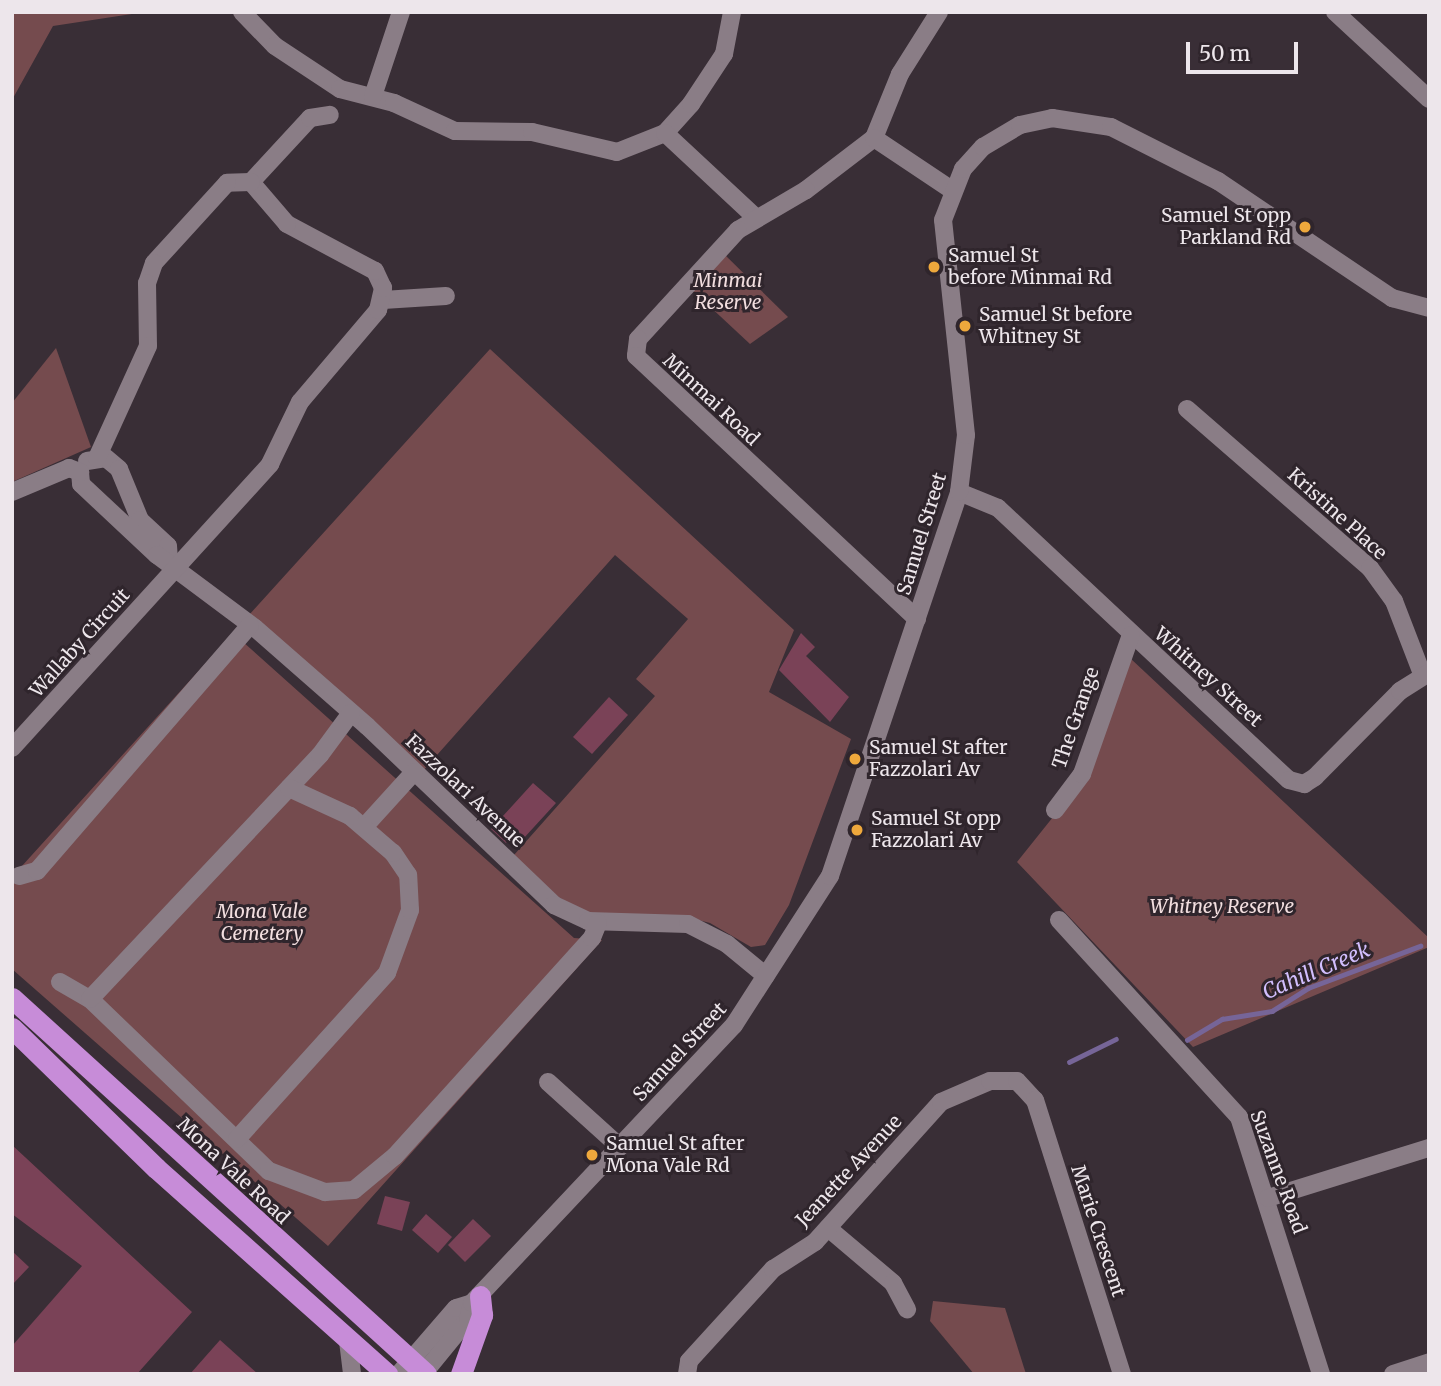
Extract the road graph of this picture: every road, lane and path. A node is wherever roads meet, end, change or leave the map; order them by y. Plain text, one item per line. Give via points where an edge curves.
1 (242, 12) edge
2 (401, 12) edge
3 (732, 12) edge
4 (939, 12) edge
5 (1335, 12) edge
6 (373, 96) junction
7 (1429, 99) edge
8 (330, 115) dead end
9 (665, 133) junction
10 (874, 138) junction
11 (251, 182) junction
12 (952, 190) junction
13 (754, 216) junction
14 (446, 296) dead end
15 (383, 300) junction
16 (1429, 308) edge
17 (1187, 410) dead end
18 (97, 458) junction
19 (80, 472) junction
20 (14, 488) edge
21 (959, 492) junction
22 (174, 563) junction
23 (917, 619) junction
24 (250, 625) junction
25 (1130, 635) junction
26 (1426, 675) edge
27 (351, 713) junction
28 (12, 748) edge
29 (414, 772) junction
30 (289, 788) junction
31 (1055, 810) dead end
32 (365, 826) junction
33 (19, 876) dead end
34 (1059, 920) dead end
35 (598, 923) junction
36 (766, 976) junction
37 (60, 982) dead end
38 (12, 998) edge
39 (90, 999) junction
40 (12, 1028) edge
41 (548, 1082) dead end
42 (1035, 1100) joint
43 (237, 1139) junction
44 (620, 1147) junction
45 (1429, 1148) edge
46 (1268, 1198) junction
47 (828, 1228) junction
48 (476, 1299) junction
49 (907, 1309) dead end
50 (348, 1341) junction
51 (1429, 1362) edge
52 (416, 1371) edge
53 (352, 1374) edge
54 (387, 1374) edge
55 (461, 1374) edge
56 (687, 1374) edge
57 (1122, 1374) edge
58 (1321, 1374) edge
59 (1393, 1374) edge

1 - 6 street via 321,79
2 - 6 street
3 - 9 street via 713,74
4 - 10 street via 900,74
5 - 7 street
6 - 9 street via 455,131 486,136 532,132 617,152
8 - 11 street via 310,118
9 - 13 street
10 - 12 street
10 - 13 street, Minmai Road via 806,190
11 - 15 street via 288,224 375,271
11 - 18 street via 227,183 154,263 147,282 148,346
12 - 16 street, Samuel Street via 983,147 1020,125 1052,118 1104,124 1218,181 1392,298
12 - 21 street, Samuel Street via 943,230 966,435
13 - 23 street, Minmai Road via 638,339 636,356
14 - 15 street
15 - 22 street, Wallaby Circuit via 300,402 270,464
17 - 26 street, Kristine Place via 1370,568 1394,601
18 - 19 street
18 - 22 street, Fazzolari Avenue via 119,469 140,520 168,546
19 - 20 street via 69,468
19 - 22 street, Fazzolari Avenue via 81,484 157,555
21 - 23 street, Samuel Street
21 - 25 street, Whitney Street via 998,508
22 - 24 street, Fazzolari Avenue
22 - 28 street, Wallaby Circuit
23 - 36 street, Samuel Street via 830,876
24 - 27 street, Fazzolari Avenue
24 - 33 street via 37,871
25 - 26 street, Whitney Street via 1289,780 1304,784
25 - 31 street, The Grange via 1082,774
27 - 29 street, Fazzolari Avenue
27 - 30 street
29 - 32 street
29 - 35 street, Fazzolari Avenue via 554,905
30 - 32 street
30 - 39 street
32 - 43 street via 408,875 410,910 397,954 374,990
34 - 46 street, Suzanne Road via 1214,1083 1238,1117
35 - 36 street, Fazzolari Avenue via 688,924 727,944
35 - 43 street via 592,938 404,1146 354,1190 325,1192 289,1182
36 - 44 street, Samuel Street via 734,1026
37 - 39 street
38 - 52 highway, Mona Vale Road
39 - 43 street
40 - 50 highway
41 - 44 street
42 - 47 street, Jeanette Avenue via 1017,1081 990,1081 941,1102
42 - 57 street, Marie Crescent
44 - 48 street, Samuel Street
45 - 46 street
46 - 58 street, Suzanne Road
47 - 49 street via 893,1283
47 - 56 street, Jeanette Avenue via 774,1269 689,1361
48 - 52 street, Samuel Street via 468,1319
48 - 55 highway via 482,1315
50 - 53 street
50 - 54 highway
51 - 59 street

